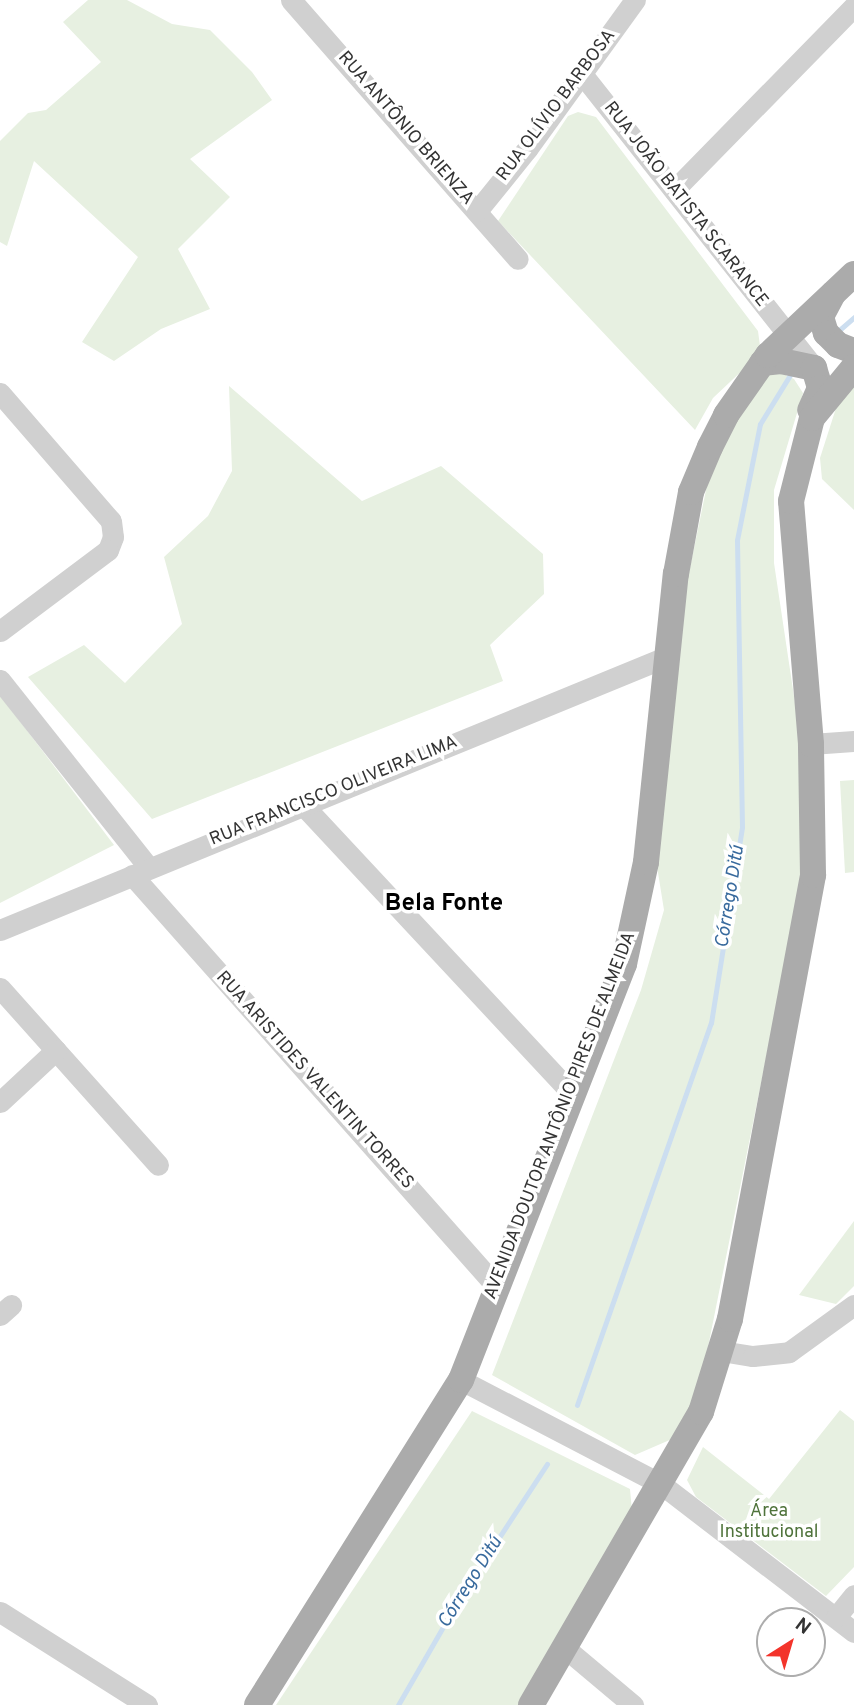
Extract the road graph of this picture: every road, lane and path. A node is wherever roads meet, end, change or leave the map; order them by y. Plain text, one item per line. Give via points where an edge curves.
1 (291, 0) edge
2 (635, 0) edge
3 (854, 6) edge
4 (582, 74) junction
5 (674, 190) junction
6 (477, 211) junction
7 (519, 259) dead end
8 (845, 282) edge
9 (788, 335) junction
10 (854, 351) edge
11 (762, 363) junction
12 (854, 367) edge
13 (814, 368) junction
14 (0, 393) edge
15 (793, 490) junction
16 (0, 631) edge
17 (668, 656) junction
18 (0, 680) edge
19 (854, 741) edge
20 (811, 744) junction
21 (302, 804) junction
22 (140, 872) junction
23 (0, 930) edge
24 (0, 988) edge
25 (56, 1050) junction
26 (572, 1094) junction
27 (0, 1102) edge
28 (158, 1165) dead end
29 (496, 1286) junction
30 (854, 1305) edge
31 (721, 1351) junction
32 (461, 1380) junction
33 (661, 1485) junction
34 (854, 1595) edge
35 (0, 1612) edge
36 (836, 1617) junction
37 (854, 1632) edge
38 (565, 1648) junction
39 (145, 1705) edge
40 (257, 1705) edge
41 (531, 1705) edge
42 (633, 1705) edge

1 - 6 street, RUA ANTÔNIO BRIENZA
2 - 4 street, RUA OLÍVIO BARBOSA
3 - 5 street
4 - 5 street, RUA JOÃO BATISTA SCARANCE
4 - 6 street, RUA OLÍVIO BARBOSA
5 - 9 street, RUA JOÃO BATISTA SCARANCE
6 - 7 street, RUA ANTÔNIO BRIENZA
8 - 9 main road, AVENIDA DOUTOR ANTÔNIO PIRES DE ALMEIDA
8 - 10 main road via 821,317 832,342
9 - 11 main road, AVENIDA DOUTOR ANTÔNIO PIRES DE ALMEIDA
9 - 13 street, RUA JOÃO BATISTA SCARANCE
11 - 13 main road via 781,361
11 - 17 main road, AVENIDA DOUTOR ANTÔNIO PIRES DE ALMEIDA via 726,415 691,492 676,573
12 - 15 main road via 812,418
13 - 15 main road via 820,388 793,447 787,479
14 - 16 street via 111,521 108,550
15 - 20 main road via 792,551
17 - 21 street, RUA FRANCISCO OLIVEIRA LIMA
17 - 26 main road, AVENIDA DOUTOR ANTÔNIO PIRES DE ALMEIDA via 639,912 624,964
18 - 22 street, RUA ARISTIDES VALENTIN TORRES
19 - 20 street
20 - 31 main road via 813,853 807,925
21 - 22 street, RUA FRANCISCO OLIVEIRA LIMA
21 - 26 street
22 - 23 street, RUA FRANCISCO OLIVEIRA LIMA
22 - 29 street, RUA ARISTIDES VALENTIN TORRES
24 - 25 street
25 - 27 street
25 - 28 street
26 - 29 main road, AVENIDA DOUTOR ANTÔNIO PIRES DE ALMEIDA
29 - 32 main road, AVENIDA DOUTOR ANTÔNIO PIRES DE ALMEIDA
30 - 31 street via 789,1352 753,1356
31 - 33 main road via 701,1412
32 - 33 street
32 - 40 main road, AVENIDA DOUTOR ANTÔNIO PIRES DE ALMEIDA
33 - 36 street
33 - 38 main road
34 - 36 street
35 - 39 street
36 - 37 street
38 - 41 main road
38 - 42 street

